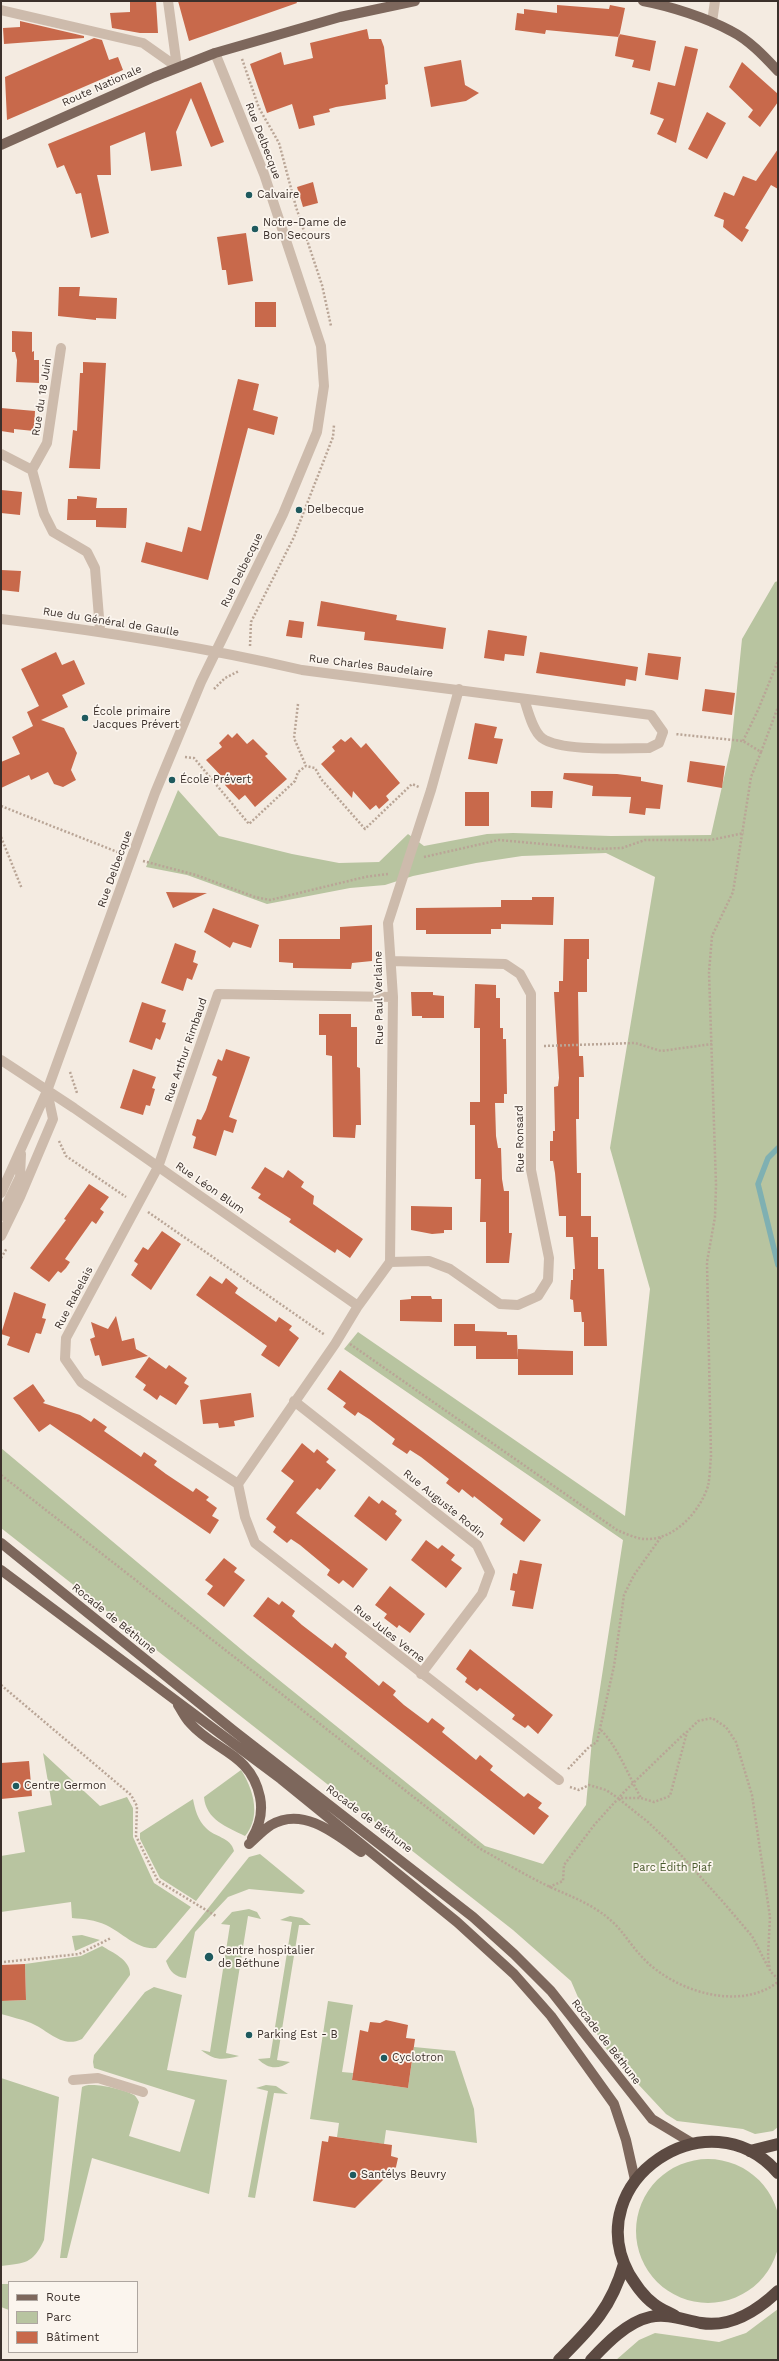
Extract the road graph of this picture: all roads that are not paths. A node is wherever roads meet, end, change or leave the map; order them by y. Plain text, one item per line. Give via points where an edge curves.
1 (168, 1) edge
2 (415, 1) edge
3 (643, 1) edge
4 (715, 1) edge
5 (1, 10) edge
6 (712, 22) junction
7 (214, 53) junction
8 (177, 67) junction
9 (778, 71) edge
10 (1, 145) edge
11 (61, 348) dead end
12 (1, 454) edge
13 (32, 470) junction
14 (1, 618) edge
15 (100, 630) junction
16 (216, 652) junction
17 (459, 689) junction
18 (524, 699) junction
19 (391, 961) junction
20 (393, 997) junction
21 (1, 1060) edge
22 (47, 1091) junction
23 (22, 1148) junction
24 (158, 1167) junction
25 (1, 1193) edge
26 (1, 1216) edge
27 (1, 1236) edge
28 (390, 1262) junction
29 (358, 1306) junction
30 (294, 1401) junction
31 (238, 1484) junction
32 (1, 1543) edge
33 (1, 1570) edge
34 (421, 1674) junction
35 (173, 1698) junction
36 (559, 1780) road end
37 (414, 1887) junction
38 (73, 2080) dead end
39 (143, 2092) dead end
40 (692, 2143) junction
41 (778, 2144) edge
42 (750, 2151) junction
43 (778, 2173) edge
44 (635, 2180) junction
45 (624, 2264) junction
46 (778, 2291) edge
47 (675, 2316) junction
48 (559, 2360) edge
49 (591, 2360) edge

1 - 8 street
2 - 7 main road, Route Nationale via 340,18
3 - 6 main road
4 - 6 street
5 - 8 street via 143,42
6 - 9 main road via 732,31 759,51
7 - 8 main road, Route Nationale
7 - 16 street, Rue Delbecque via 264,174 318,339 324,386 317,432 307,459
8 - 10 main road, Route Nationale
11 - 13 street, Rue du 18 Juin via 47,443
12 - 13 street
13 - 15 street via 44,514 52,532 87,552 95,568
14 - 15 street, Rue du Général de Gaulle
15 - 16 street, Rue du Général de Gaulle
16 - 17 street, Rue Charles Baudelaire via 302,670
16 - 22 street, Rue Delbecque via 163,772
17 - 18 street, Rue Charles Baudelaire
17 - 19 street, Rue Paul Verlaine via 431,790 388,923
18 - 18 street, Rue Charles Baudelaire via 651,715 663,732 659,743 649,748 562,746 542,738 531,720
19 - 20 street, Rue Paul Verlaine
19 - 28 street, Rue Ronsard via 506,964 520,974 531,994 531,1170 549,1258 548,1280 538,1296 518,1305 500,1304 450,1269 429,1262
20 - 24 street, Rue Arthur Rimbaud via 218,994
20 - 28 street, Rue Paul Verlaine
21 - 22 street
22 - 23 street, Rue Delbecque
22 - 24 street, Rue Léon Blum
22 - 27 street via 53,1119
23 - 25 street, Rue Delbecque
23 - 26 street via 20,1177
24 - 29 street, Rue Léon Blum
24 - 31 street, Rue Rabelais via 66,1338 65,1360 81,1382
28 - 29 street
29 - 30 street via 337,1341
30 - 31 street
30 - 34 street, Rue Auguste Rodin via 478,1545 490,1572 482,1594
31 - 34 street, Rue Jules Verne via 245,1517 255,1544
32 - 40 main road, Rocade de Béthune via 234,1732 473,1917 551,1991 652,2119
33 - 35 main road, Rocade de Béthune
34 - 36 street, Rue Jules Verne
35 - 37 main road, Rocade de Béthune via 281,1779
35 - 37 main road via 190,1724 232,1755 254,1778 259,1791 261,1813 259,1827 249,1844 271,1825 286,1820 298,1820 326,1827
37 - 44 main road, Rocade de Béthune via 514,1974 551,2016 614,2104
38 - 39 street via 98,2078
40 - 42 highway via 732,2144
40 - 44 highway via 670,2150 651,2163
41 - 42 highway
42 - 43 highway
44 - 45 highway via 625,2200 619,2221 619,2243
45 - 47 highway via 636,2286 649,2300
45 - 48 highway via 619,2284 604,2311
46 - 47 highway via 759,2309 732,2320 703,2323
47 - 49 highway via 649,2317 608,2343

